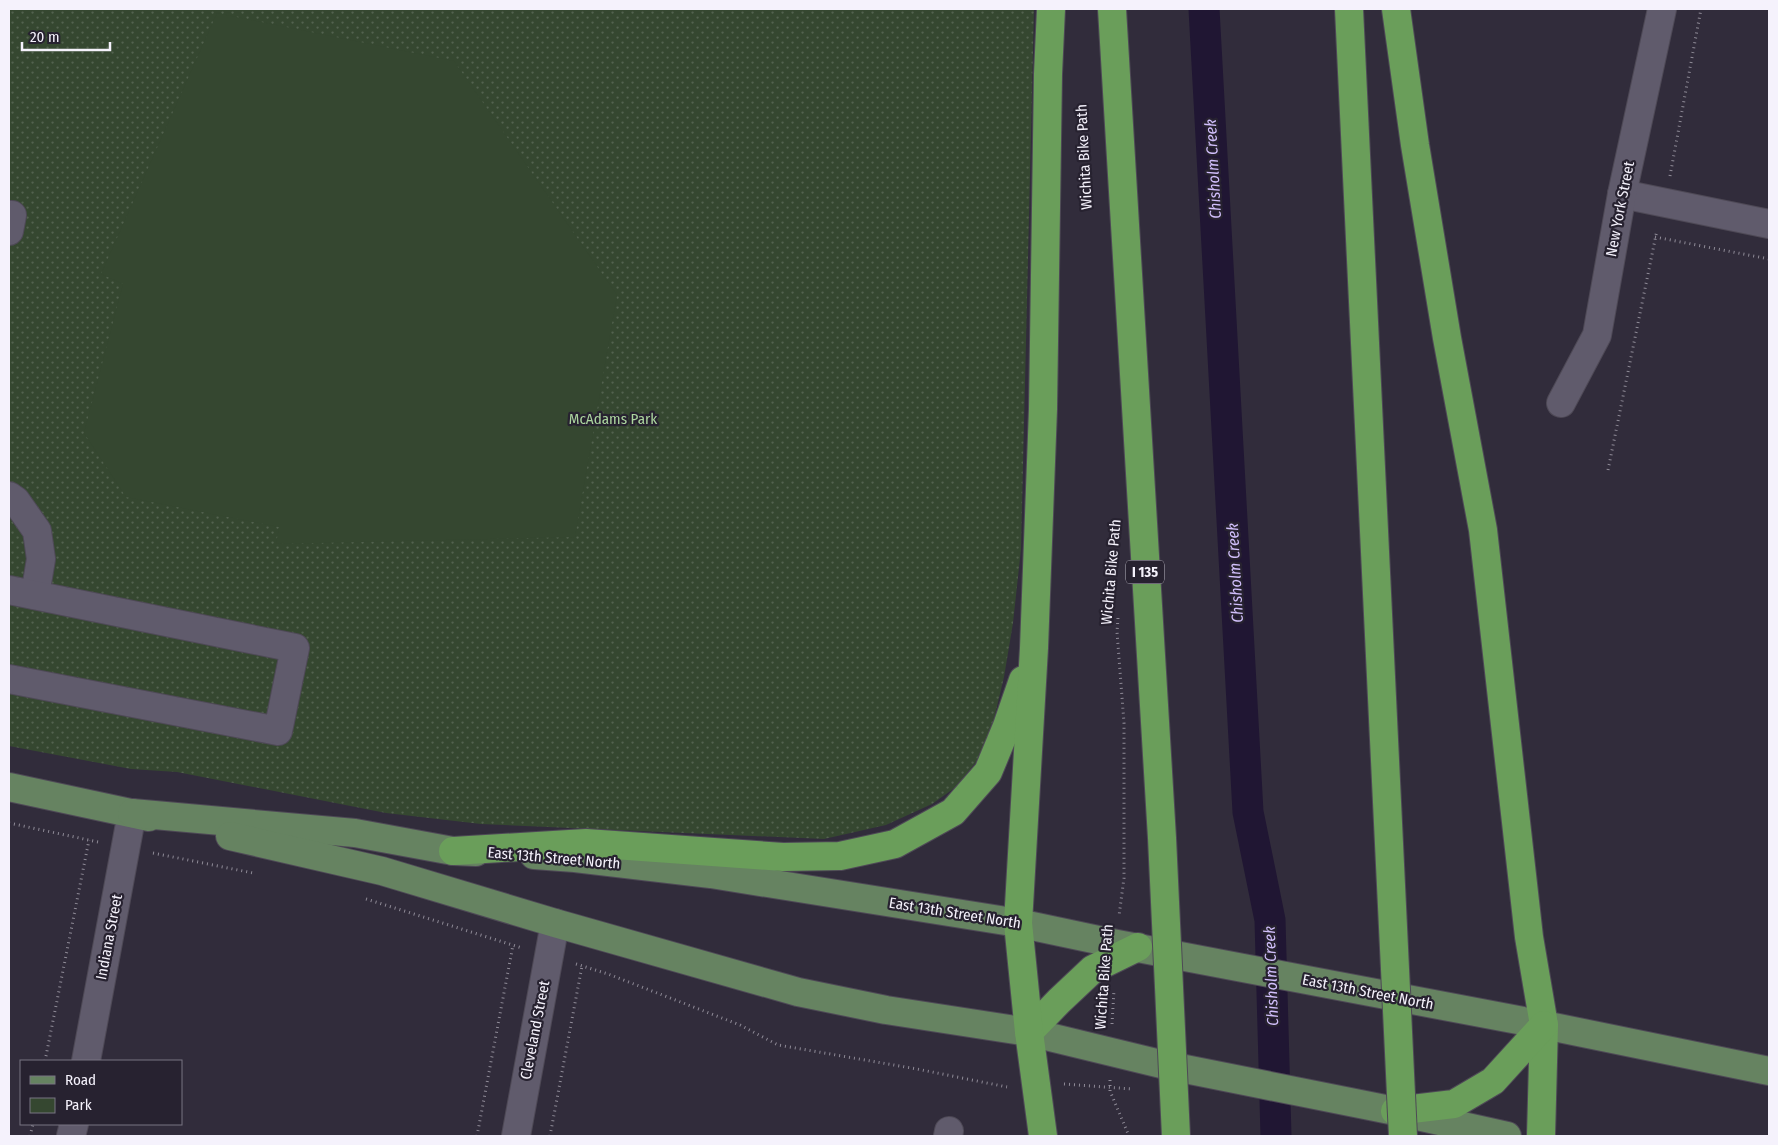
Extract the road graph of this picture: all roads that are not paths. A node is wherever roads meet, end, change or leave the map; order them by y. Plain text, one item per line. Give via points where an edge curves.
1 (1051, 9) edge
2 (1112, 9) edge
3 (1349, 9) edge
4 (1396, 9) edge
5 (1662, 9) edge
6 (1622, 194) junction
7 (9, 214) edge
8 (1769, 224) edge
9 (9, 231) edge
10 (1561, 403) dead end
11 (9, 496) edge
12 (9, 590) edge
13 (35, 595) junction
14 (1034, 648) junction
15 (9, 679) edge
16 (9, 787) edge
17 (132, 813) junction
18 (454, 851) junction
19 (555, 923) junction
20 (1018, 923) junction
21 (1123, 950) junction
22 (1544, 1025) junction
23 (1029, 1032) junction
24 (86, 1060) edge
25 (1769, 1071) edge
26 (1399, 1124) edge
27 (516, 1136) edge
28 (1043, 1136) edge
29 (1176, 1136) edge
30 (1508, 1136) edge
31 (1541, 1136) edge

1 - 14 highway via 1043,409
2 - 29 highway, I 135, bridge via 1162,838
3 - 26 highway, bridge
4 - 22 highway via 1447,338 1483,530 1529,937
5 - 6 street, New York Street
6 - 8 street
6 - 10 street, New York Street via 1597,335
7 - 9 street via 12,215
11 - 13 street via 37,532 41,559
12 - 13 street
13 - 15 street via 294,648 278,731
14 - 18 highway via 988,772 954,812 895,844 840,856 783,857 586,843
14 - 20 highway
16 - 17 main road, East 13th Street North
17 - 18 main road, East 13th Street North via 355,833
17 - 19 main road, East 13th Street North via 382,871
17 - 24 street, Indiana Street
18 - 20 main road, East 13th Street North via 575,858 711,874
19 - 23 main road, East 13th Street North via 798,992 886,1010
19 - 27 street, Cleveland Street
20 - 21 main road, East 13th Street North
20 - 23 highway
21 - 22 main road, East 13th Street North
21 - 23 highway via 1093,969
22 - 25 main road, East 13th Street North
22 - 26 highway via 1493,1081 1454,1104
22 - 31 highway
23 - 26 main road, East 13th Street North
23 - 28 highway
26 - 30 main road, East 13th Street North

